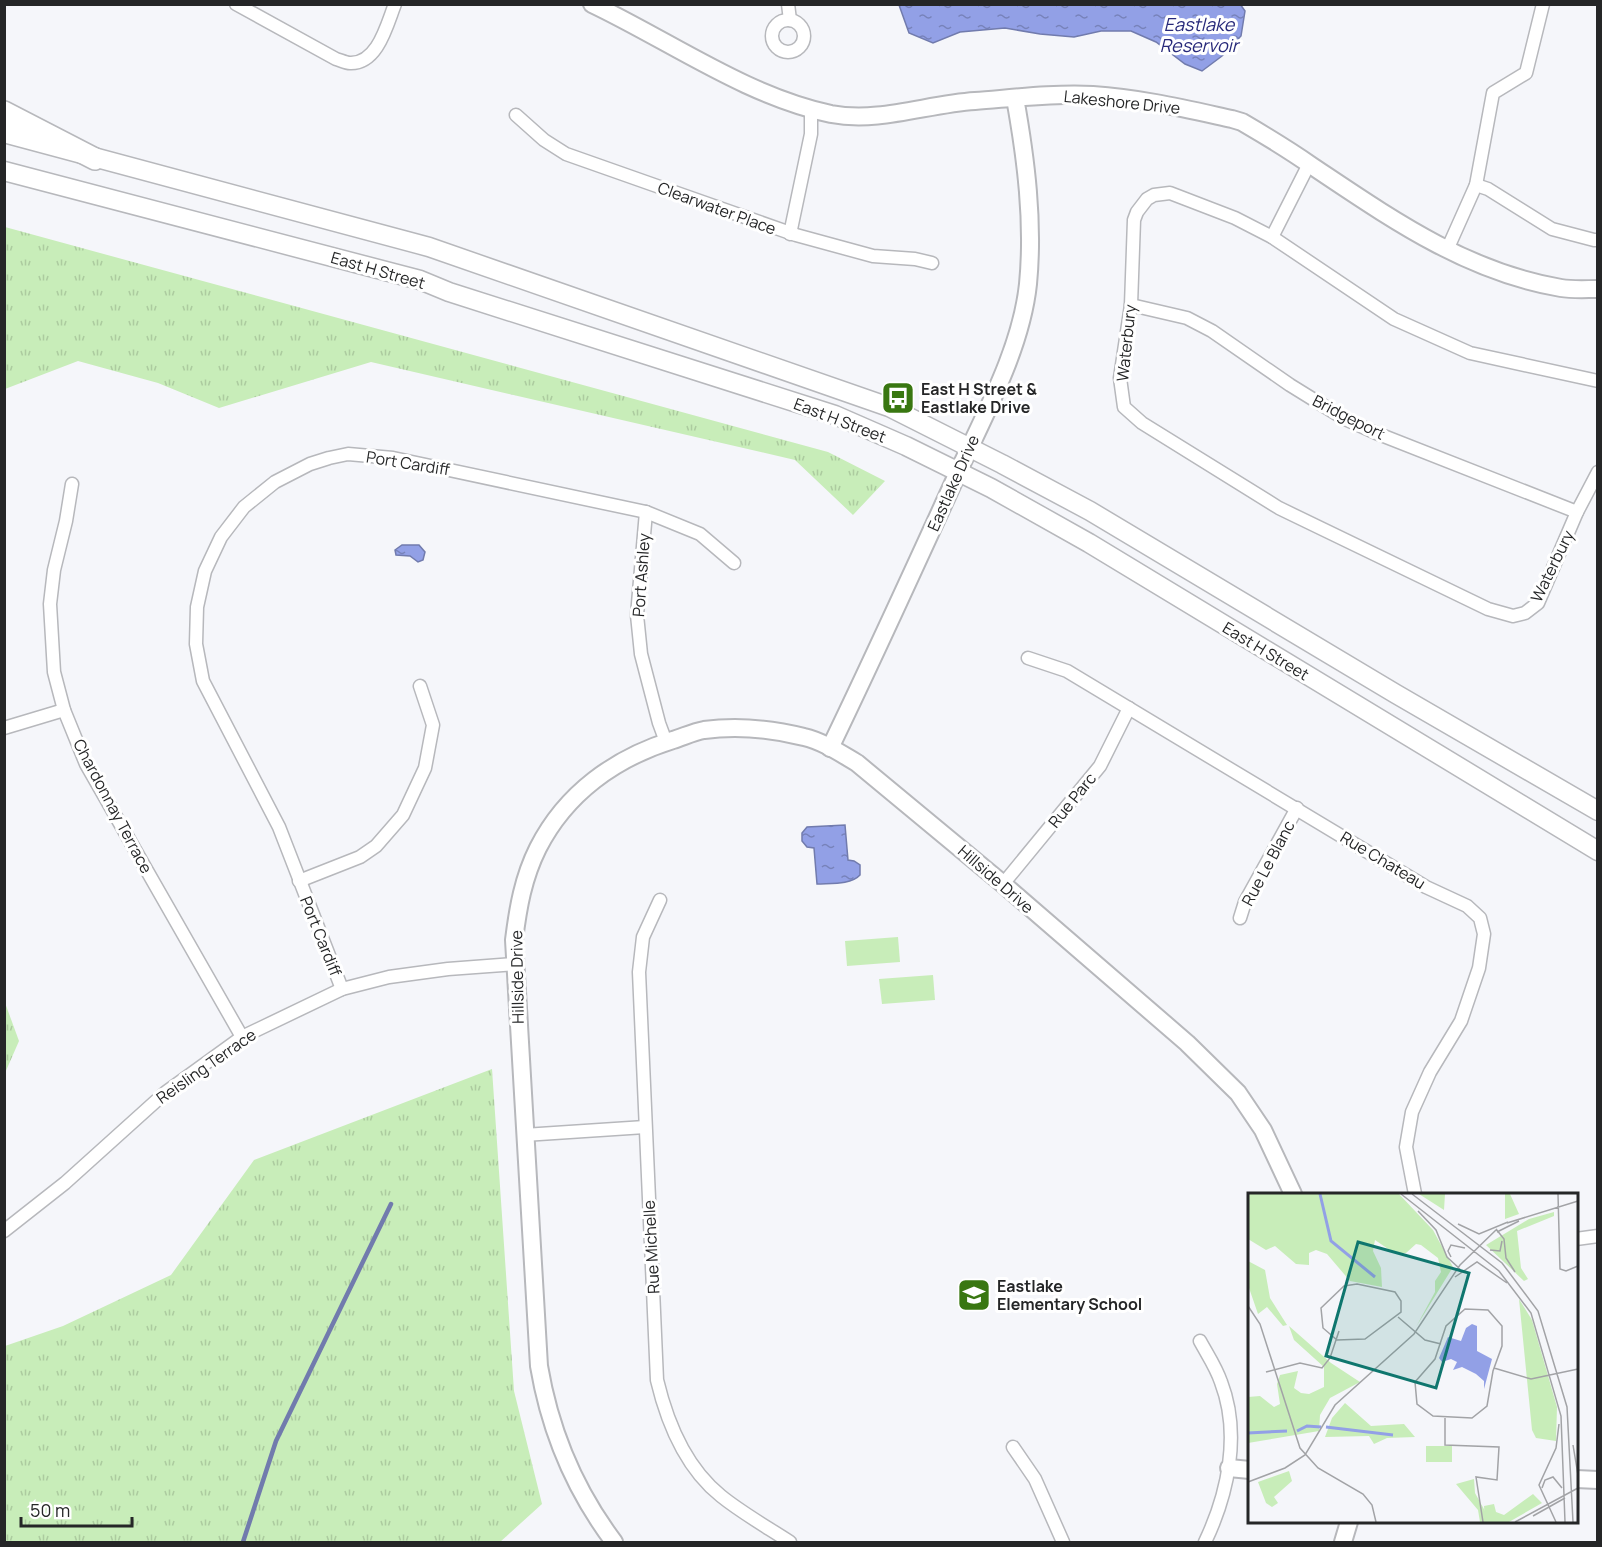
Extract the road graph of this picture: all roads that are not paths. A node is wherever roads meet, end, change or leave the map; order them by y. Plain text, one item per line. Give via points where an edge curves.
1 (236, 4) edge
2 (395, 4) edge
3 (788, 4) edge
4 (1543, 4) edge
5 (602, 6) edge
6 (790, 20) dead end
7 (1015, 98) junction
8 (811, 108) junction
9 (4, 112) edge
10 (516, 115) dead end
11 (4, 133) edge
12 (95, 159) junction
13 (1310, 164) junction
14 (4, 171) edge
15 (1476, 185) junction
16 (790, 234) junction
17 (1272, 237) junction
18 (1598, 240) edge
19 (1447, 250) junction
20 (932, 263) dead end
21 (1598, 290) edge
22 (1131, 304) junction
23 (1598, 381) edge
24 (970, 447) junction
25 (958, 472) junction
26 (1598, 472) edge
27 (72, 484) dead end
28 (646, 512) junction
29 (1577, 512) junction
30 (734, 563) dead end
31 (1028, 658) dead end
32 (420, 686) dead end
33 (1129, 708) junction
34 (64, 710) junction
35 (4, 728) edge
36 (666, 742) junction
37 (831, 748) junction
38 (1297, 808) junction
39 (1598, 811) edge
40 (1598, 851) edge
41 (299, 881) junction
42 (1003, 884) junction
43 (660, 900) dead end
44 (1240, 918) dead end
45 (515, 964) junction
46 (342, 989) junction
47 (242, 1037) junction
48 (645, 1127) junction
49 (524, 1135) junction
50 (1293, 1193) edge
51 (1415, 1193) edge
52 (4, 1231) edge
53 (1598, 1236) edge
54 (1578, 1239) edge
55 (1200, 1341) dead end
56 (1013, 1447) dead end
57 (1229, 1468) junction
58 (1248, 1470) edge
59 (1578, 1479) edge
60 (1598, 1480) edge
61 (1348, 1523) edge
62 (614, 1542) edge
63 (790, 1542) edge
64 (1064, 1542) edge
65 (1205, 1542) edge
66 (1343, 1542) edge

1 - 2 street via 350,63 363,60 375,50
3 - 6 street
4 - 15 street via 1526,73 1493,93
5 - 8 street, Lakeshore Drive via 764,93
7 - 8 street, Lakeshore Drive via 861,117
7 - 13 street, Lakeshore Drive via 1095,95 1162,103 1242,122
7 - 24 street, Eastlake Drive via 1030,212 1028,284 1008,361
8 - 16 street via 811,134
9 - 12 highway
10 - 16 street, Clearwater Place via 566,154
11 - 12 main road, East H Street
12 - 24 main road, East H Street via 429,247 888,408
13 - 17 street
13 - 19 street, Lakeshore Drive via 1398,224
14 - 25 main road, East H Street via 420,280 835,415
15 - 18 street via 1551,229
15 - 19 street
16 - 20 street, Clearwater Place via 873,256
17 - 22 street, Waterbury via 1170,193 1154,195 1141,205 1134,220
17 - 23 street, Waterbury via 1394,319 1470,353
19 - 21 street, Lakeshore Drive via 1497,271 1562,288
22 - 29 street, Bridgeport via 1187,318 1212,331 1276,377 1345,419
22 - 29 street, Waterbury via 1120,378 1124,407 1142,423 1279,508 1462,597 1513,616 1525,613 1538,603
24 - 25 street, Eastlake Drive
24 - 39 main road, East H Street via 1089,511
25 - 37 street, Eastlake Drive
25 - 40 main road, East H Street via 1089,543
26 - 29 street, Waterbury
27 - 34 street, Chardonnay Terrace via 50,604 54,672
28 - 30 street, Port Cardiff via 700,534
28 - 36 street, Port Ashley via 637,615 641,654
28 - 41 street, Port Cardiff via 393,458 348,454 292,472 244,507 221,537 205,571 196,607 198,663 203,681 279,827
31 - 33 street, Rue Chateau via 1066,671
32 - 41 street via 433,725 424,768 403,815 376,846 360,857
33 - 38 street, Rue Chateau
33 - 42 street, Rue Parc via 1100,766
34 - 35 street
34 - 47 street, Chardonnay Terrace via 86,764
36 - 37 street, Hillside Drive via 702,730 752,729 803,737
36 - 45 street, Hillside Drive via 627,758 601,775 577,795 549,829 523,888 514,940
37 - 42 street, Hillside Drive via 866,770
38 - 44 street, Rue Le Blanc
38 - 51 street, Rue Chateau via 1426,887 1467,906 1480,918 1484,934 1479,968 1461,1021 1430,1072 1412,1112 1406,1147
41 - 46 street, Port Cardiff
42 - 50 street, Hillside Drive via 1238,1093 1263,1130
43 - 48 street, Rue Michelle via 643,937 639,972
45 - 46 street, Reisling Terrace via 399,974
45 - 49 street, Hillside Drive
46 - 47 street, Reisling Terrace
47 - 52 street, Reisling Terrace via 166,1092 65,1183
48 - 49 street
48 - 63 street, Rue Michelle via 657,1380 669,1420 686,1455 720,1496
49 - 62 street, Hillside Drive via 539,1366 548,1410 574,1480
53 - 54 street
55 - 57 street via 1221,1382 1226,1402
56 - 64 street via 1035,1479
57 - 58 street
57 - 65 street via 1219,1512
59 - 60 street
61 - 66 street

